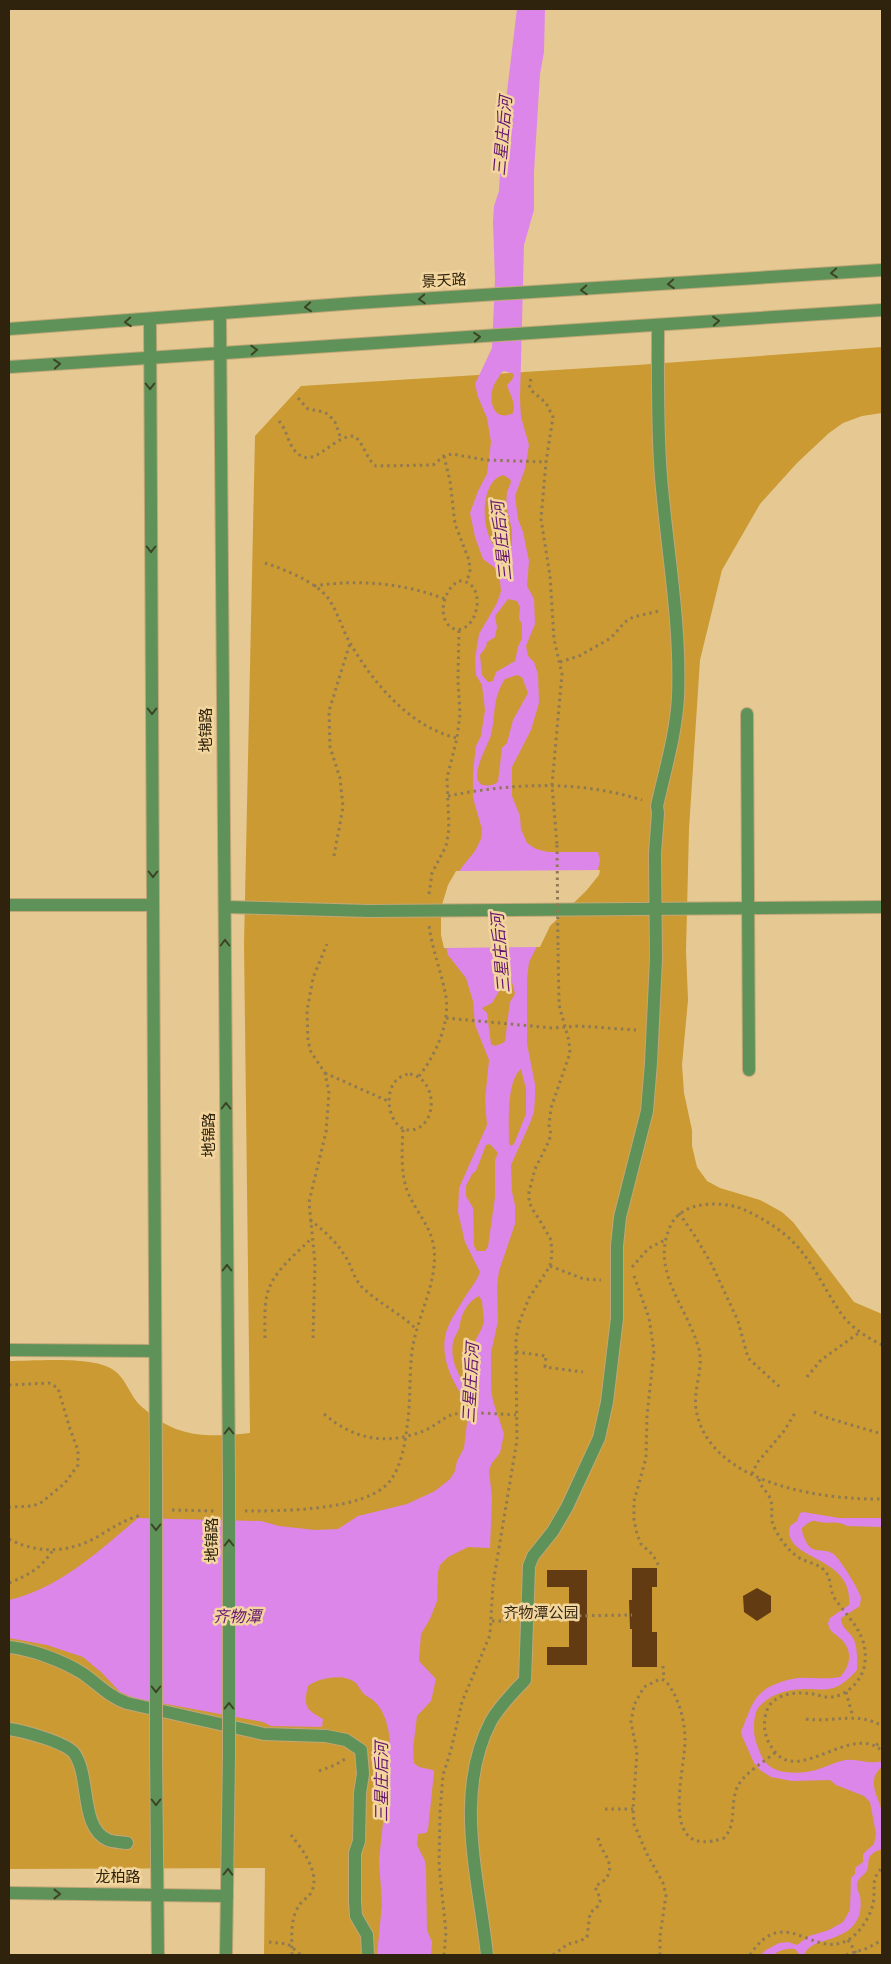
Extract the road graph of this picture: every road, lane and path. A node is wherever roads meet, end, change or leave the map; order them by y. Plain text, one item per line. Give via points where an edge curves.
1 (882, 270) edge
2 (882, 310) edge
3 (220, 314) junction
4 (150, 320) junction
5 (658, 325) junction
6 (9, 330) edge
7 (220, 352) junction
8 (150, 358) junction
9 (9, 367) edge
10 (531, 379) dead end
11 (298, 398) dead end
12 (279, 421) dead end
13 (341, 439) junction
14 (444, 456) junction
15 (546, 462) junction
16 (265, 563) dead end
17 (467, 582) junction
18 (314, 586) junction
19 (445, 599) junction
20 (674, 611) junction
21 (459, 630) junction
22 (350, 643) junction
23 (560, 662) junction
24 (748, 714) dead end
25 (457, 738) junction
26 (552, 785) junction
27 (448, 796) junction
28 (657, 806) junction
29 (334, 856) dead end
30 (428, 900) dead end
31 (9, 905) edge
32 (153, 905) junction
33 (225, 907) junction
34 (882, 907) edge
35 (748, 908) junction
36 (656, 909) junction
37 (428, 917) dead end
38 (327, 944) dead end
39 (446, 1018) junction
40 (566, 1026) junction
41 (637, 1030) dead end
42 (749, 1070) dead end
43 (325, 1073) junction
44 (419, 1076) junction
45 (390, 1102) junction
46 (403, 1129) junction
47 (679, 1213) junction
48 (310, 1220) junction
49 (312, 1238) junction
50 (665, 1240) junction
51 (550, 1266) junction
52 (623, 1267) junction
53 (618, 1281) junction
54 (416, 1329) junction
55 (860, 1332) junction
56 (265, 1338) dead end
57 (314, 1338) dead end
58 (882, 1345) edge
59 (9, 1350) edge
60 (155, 1351) junction
61 (516, 1352) junction
62 (583, 1372) dead end
63 (808, 1377) dead end
64 (9, 1384) edge
65 (782, 1389) dead end
66 (814, 1412) dead end
67 (795, 1413) dead end
68 (324, 1414) dead end
69 (516, 1415) junction
70 (882, 1434) edge
71 (406, 1435) junction
72 (752, 1474) junction
73 (759, 1478) junction
74 (882, 1499) edge
75 (9, 1507) edge
76 (167, 1511) dead end
77 (223, 1511) dead end
78 (241, 1511) dead end
79 (144, 1514) dead end
80 (9, 1539) edge
81 (53, 1550) junction
82 (660, 1568) dead end
83 (9, 1583) edge
84 (632, 1615) dead end
85 (566, 1616) dead end
86 (9, 1647) edge
87 (663, 1666) dead end
88 (664, 1679) junction
89 (846, 1692) junction
90 (853, 1717) junction
91 (806, 1719) dead end
92 (882, 1726) edge
93 (9, 1729) edge
94 (882, 1742) edge
95 (876, 1745) junction
96 (359, 1748) junction
97 (882, 1751) edge
98 (776, 1752) junction
99 (319, 1771) dead end
100 (605, 1809) dead end
101 (633, 1809) junction
102 (291, 1835) dead end
103 (598, 1836) dead end
104 (127, 1843) dead end
105 (882, 1868) edge
106 (9, 1893) edge
107 (157, 1894) junction
108 (227, 1896) junction
109 (848, 1940) junction
110 (882, 1940) edge
111 (269, 1942) dead end
112 (292, 1947) junction
113 (856, 1953) junction
114 (661, 1954) edge
115 (158, 1955) edge
116 (226, 1955) edge
117 (292, 1955) edge
118 (301, 1955) edge
119 (368, 1955) edge
120 (444, 1955) edge
121 (487, 1955) edge
122 (553, 1955) edge
123 (750, 1955) edge
124 (846, 1955) edge

1 -> 3 street, 景天路
5 -> 2 street
3 - 4 street, 景天路
3 - 7 street, 地锦路
4 -> 6 street, 景天路
4 - 8 street
7 -> 5 street
5 - 20 street via 661,478
7 - 8 street
7 - 33 street, 地锦路
9 -> 8 street
8 -> 32 street
10 - 15 path via 532,391 546,402 553,417
11 - 13 path via 308,409 329,415
12 - 13 path via 294,450 305,458 314,458
13 - 14 path via 354,436 376,466 433,464
14 - 15 path via 459,454 486,460
14 - 17 path via 455,524 469,560
15 - 23 path via 541,519 550,576 554,639
16 - 18 path
17 - 19 path via 453,585
17 - 21 path via 475,590 477,608 472,621
18 - 19 path via 344,582 391,584
18 - 22 path via 328,598
19 - 21 path via 446,621 450,627
20 - 23 path via 633,617 611,638 579,656
20 - 28 street via 678,699 672,743
21 - 25 path via 460,714
22 - 25 path via 392,701 437,732
22 - 29 path via 329,711 330,747 340,778 343,807
23 - 26 path via 562,674
24 - 35 street
25 - 27 path via 449,769
26 - 27 path
26 - 28 path via 608,792
26 - 40 path, bridge via 557,845 559,1005
27 - 30 path via 448,839 432,873
28 - 36 street
31 - 32 street
32 - 60 street
33 - 36 street via 369,911
108 -> 33 street, 地锦路, bridge via 229,1480
34 - 35 street
35 - 36 street
35 - 42 street
36 - 52 street via 647,1111 620,1217
37 - 39 path via 446,1000
38 - 43 path via 313,978 307,1011 310,1047
39 - 40 path via 533,1027
39 - 44 path via 434,1050
40 - 41 path
40 - 51 path via 570,1054 551,1108 551,1134 535,1169 529,1192 532,1210 551,1240
43 - 45 path
43 - 48 path via 329,1108 322,1153 312,1184
44 - 45 path via 410,1074 397,1078 391,1086
44 - 46 path via 430,1092 429,1115 419,1128
45 - 46 path via 394,1120
46 - 54 path via 407,1190 429,1228 434,1249 432,1279
47 - 50 path via 671,1222
47 - 55 path via 706,1204 720,1205 744,1209 764,1221 795,1244 844,1317
47 - 65 path via 712,1265 738,1321 748,1358
48 - 49 path
48 - 54 path via 341,1250 363,1289 395,1310
49 - 56 path via 280,1270 269,1288 265,1305
49 - 57 path via 315,1262
50 - 52 path
50 - 72 path via 665,1264 672,1289 699,1346 696,1410 700,1421 708,1440 728,1460
51 - 53 path via 584,1279
51 - 61 path via 522,1311
52 - 53 street
52 - 82 path via 636,1279 649,1318 654,1351 646,1458 634,1501 634,1520 641,1544
53 - 121 street via 613,1362 599,1438 567,1507 529,1566 525,1680 491,1722 475,1769 470,1827
54 - 71 path via 410,1365
55 - 58 path
55 - 63 path via 821,1360
59 - 60 street
60 -> 107 street, bridge
61 - 62 path via 546,1356 545,1367
61 - 69 path
64 - 75 path via 49,1383 58,1388 79,1455 75,1472 55,1493 33,1506
66 - 70 path
67 - 72 path
68 - 71 path via 342,1428 364,1437 384,1439
69 - 71 path via 451,1415 425,1430
69 - 120 path via 515,1464 493,1584 490,1635 467,1686 443,1775 439,1865 446,1932
71 - 78 path via 396,1470 389,1482 377,1491 324,1507
72 - 73 path
73 - 74 path via 820,1495
73 - 89 path via 770,1497 775,1530 798,1557 823,1569 830,1577 834,1598 854,1622 864,1643 863,1672
76 - 77 path
79 - 81 path via 87,1542
80 - 81 path via 29,1547
81 - 83 path via 43,1565
84 - 85 path
86 - 96 street via 59,1662 127,1703 264,1734 326,1736 346,1740
87 - 88 path
88 - 98 path via 678,1701 686,1739 679,1789 680,1821 691,1838 714,1841 724,1838 731,1828 737,1787
88 - 101 path via 644,1687 631,1714 637,1752
89 - 90 path
89 - 98 path via 833,1697 792,1693 776,1699 770,1705 764,1724 768,1741
90 - 91 path
90 - 92 path via 866,1718
93 - 104 street via 63,1745 73,1752 83,1776 93,1826 109,1840
94 - 95 path
95 - 97 path
95 - 98 path via 853,1744 797,1761 782,1759
96 - 99 path via 335,1765
96 - 119 street via 363,1753 363,1768 360,1836 355,1853 355,1901 356,1916 366,1935
100 - 101 path
101 - 114 path via 634,1824 666,1895 660,1936
102 - 112 path via 309,1862 314,1884 294,1915
103 - 122 path via 598,1844 608,1858 608,1868 607,1877 595,1887 599,1905 590,1913 587,1937 568,1944
105 - 109 path via 875,1877 873,1903 868,1916 860,1930
106 -> 107 street, 龙柏路
107 - 108 street, 龙柏路
107 - 115 street
108 - 116 street, 地锦路
109 - 113 path
109 - 123 path via 821,1944 790,1932 775,1934 761,1942
110 - 113 path
111 - 112 path
112 - 117 path
112 - 118 path
113 - 124 path

